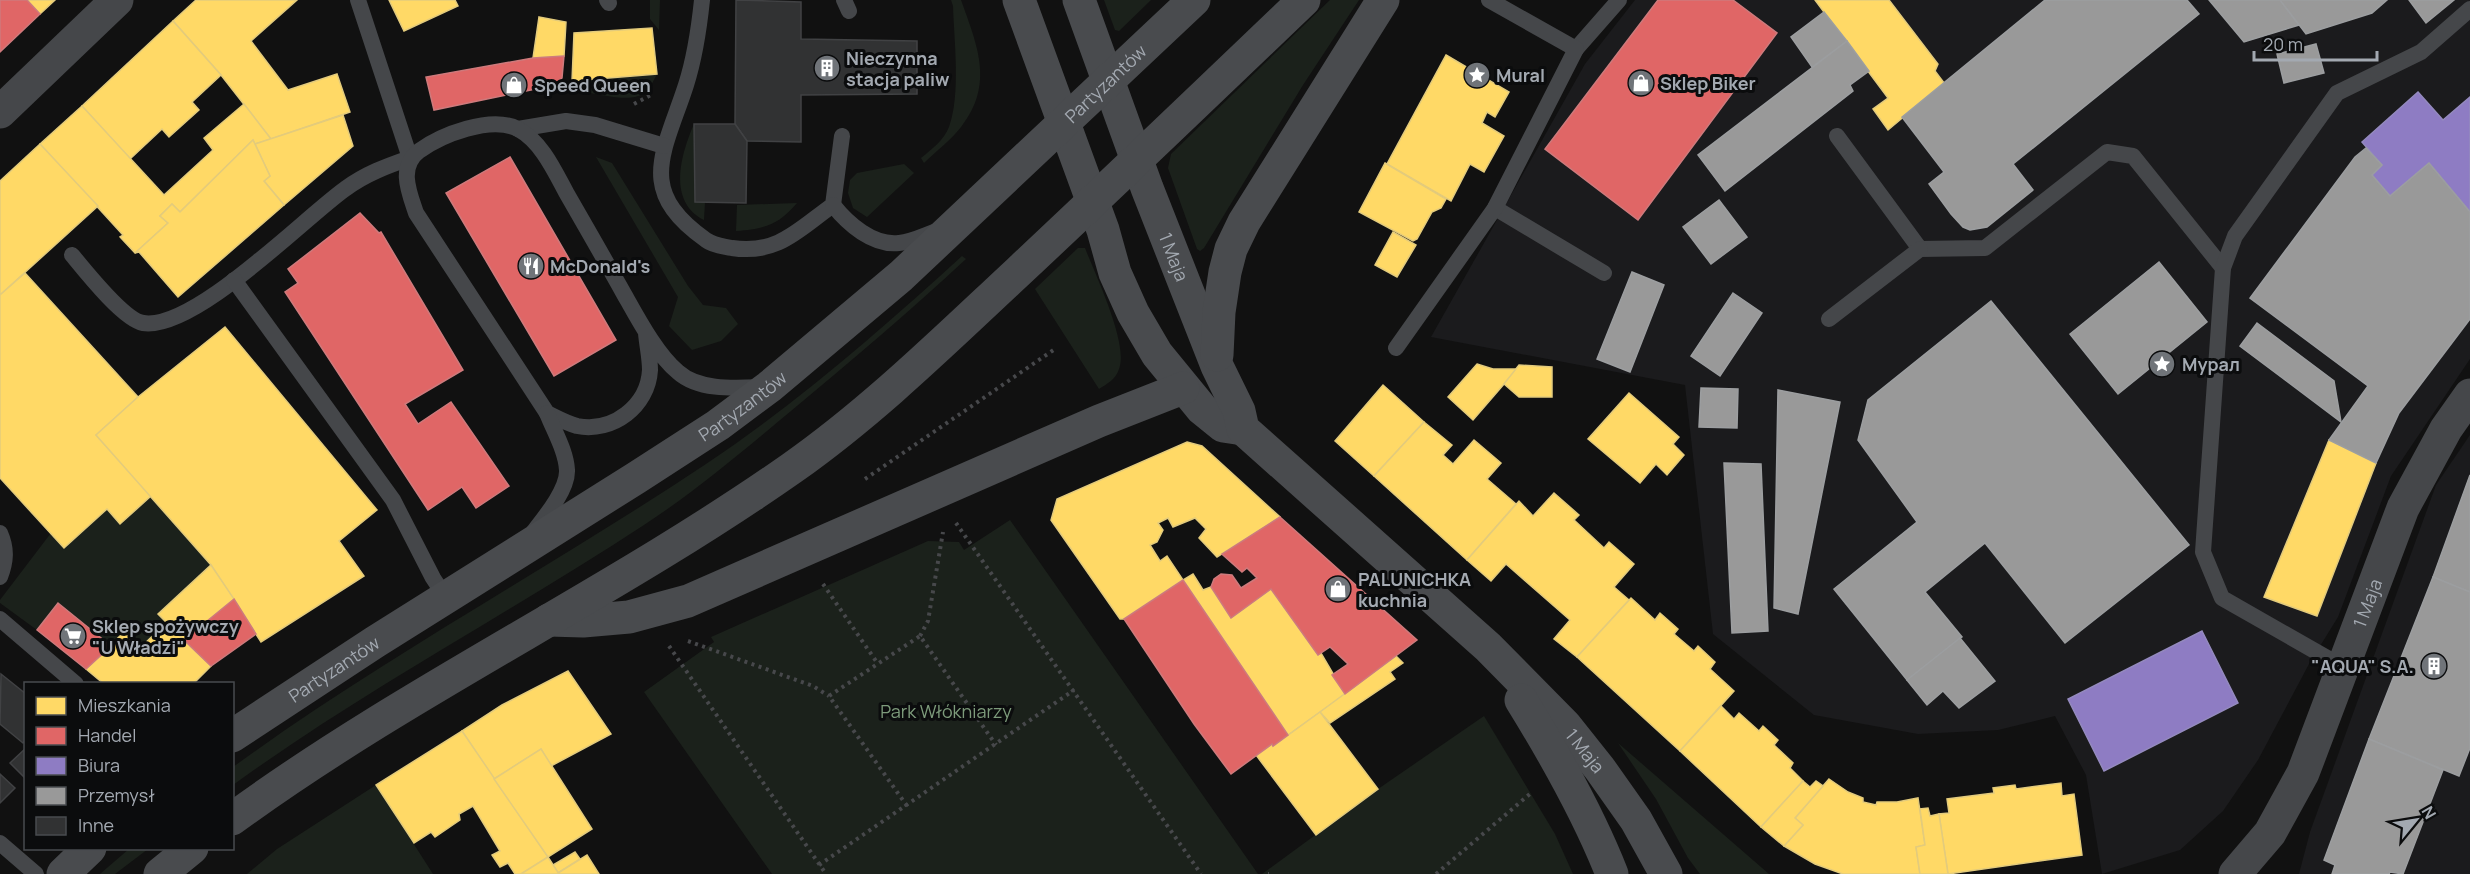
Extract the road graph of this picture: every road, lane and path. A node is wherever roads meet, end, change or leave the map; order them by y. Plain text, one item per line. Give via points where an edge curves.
1 (117, 0) edge
2 (358, 0) edge
3 (702, 0) edge
4 (1019, 0) edge
5 (1079, 0) edge
6 (1194, 0) edge
7 (1304, 0) edge
8 (1383, 0) edge
9 (1489, 0) edge
10 (1619, 0) edge
11 (2470, 9) edge
12 (1576, 49) junction
13 (1108, 83) junction
14 (654, 93) dead end
15 (0, 112) edge
16 (595, 125) junction
17 (1063, 125) junction
18 (518, 129) junction
19 (842, 136) dead end
20 (1837, 136) dead end
21 (664, 146) junction
22 (410, 158) junction
23 (1137, 161) junction
24 (1092, 201) junction
25 (833, 205) junction
26 (1495, 208) junction
27 (955, 226) junction
28 (1920, 249) junction
29 (72, 255) dead end
30 (2223, 268) junction
31 (1604, 273) dead end
32 (234, 280) junction
33 (1829, 319) dead end
34 (646, 333) junction
35 (1396, 348) dead end
36 (1054, 349) dead end
37 (1217, 366) junction
38 (769, 387) junction
39 (1183, 388) junction
40 (2470, 395) edge
41 (547, 413) junction
42 (1244, 429) junction
43 (857, 484) dead end
44 (951, 516) dead end
45 (943, 529) dead end
46 (0, 533) edge
47 (516, 552) junction
48 (818, 576) dead end
49 (0, 577) edge
50 (446, 598) junction
51 (0, 620) edge
52 (549, 620) junction
53 (920, 636) junction
54 (680, 639) dead end
55 (669, 646) dead end
56 (1488, 647) junction
57 (878, 664) junction
58 (2343, 667) junction
59 (74, 682) edge
60 (1074, 690) junction
61 (830, 696) junction
62 (234, 735) edge
63 (996, 745) junction
64 (1536, 789) dead end
65 (907, 806) junction
66 (234, 818) edge
67 (0, 843) edge
68 (89, 850) edge
69 (191, 850) edge
70 (819, 865) junction
71 (1666, 872) edge
72 (36, 874) edge
73 (63, 874) edge
74 (160, 874) edge
75 (826, 874) edge
76 (1201, 874) edge
77 (1436, 874) edge
78 (1612, 874) edge
79 (2235, 874) edge

1 - 15 street
2 - 22 lane
3 - 21 lane via 690,72
4 - 17 street, 1 Maja
5 - 13 street, 1 Maja
6 - 13 street, Partyzantów
7 - 23 street
8 - 37 street via 1231,249 1219,312
9 - 12 lane
10 - 12 lane
11 - 30 lane via 2421,52 2337,93 2235,236
12 - 26 lane
13 - 17 street, Partyzantów
13 - 23 street, 1 Maja
14 - 16 path via 623,107 609,105
16 - 18 lane via 566,121
16 - 21 lane
17 - 24 street, 1 Maja
17 - 27 street, Partyzantów
18 - 22 lane via 487,125 460,131 432,142
18 - 34 lane via 545,155
19 - 25 lane
20 - 28 lane
21 - 25 lane via 660,179 664,195 674,213 712,244 764,249 787,239
22 - 32 lane via 374,171 343,190
22 - 41 lane via 406,173 416,213
23 - 24 street
23 - 37 street, 1 Maja
24 - 39 street, 1 Maja via 1115,273 1133,313 1156,354
24 - 52 street via 942,345 795,466 708,525
25 - 27 lane via 876,242 899,243
26 - 31 lane
26 - 35 lane
27 - 38 street, Partyzantów
28 - 30 lane via 1985,248 2107,152 2133,156
28 - 33 lane
29 - 32 lane via 129,318 144,323 159,322 201,305
30 - 58 lane via 2203,552 2222,598
32 - 50 lane via 393,500
34 - 38 lane via 678,373 729,388
34 - 41 lane via 648,383 641,401 630,413 597,426 579,426
36 - 43 path
37 - 39 street
37 - 42 street, 1 Maja
38 - 47 street, Partyzantów via 699,437
39 - 42 street, 1 Maja via 1223,426
39 - 52 street via 1099,421 688,602 629,617
40 - 58 street, 1 Maja via 2446,429 2403,508
41 - 47 lane via 568,472 558,498
42 - 56 street, 1 Maja
44 - 60 path
45 - 53 path via 928,621
46 - 49 lane via 5,545
47 - 50 street, Partyzantów
48 - 57 path
50 - 62 street, Partyzantów
51 - 59 lane
52 - 66 street via 357,736
53 - 57 path
53 - 63 path
54 - 61 path via 813,686
55 - 70 path
56 - 71 street, 1 Maja via 1565,725 1600,769
56 - 78 street, 1 Maja via 1549,746 1599,840
57 - 61 path
58 - 79 street, 1 Maja via 2303,773 2270,833
60 - 63 path
60 - 76 path
61 - 65 path
63 - 65 path
64 - 77 path
65 - 70 path
67 - 72 lane
68 - 73 street
69 - 74 street
70 - 75 path

